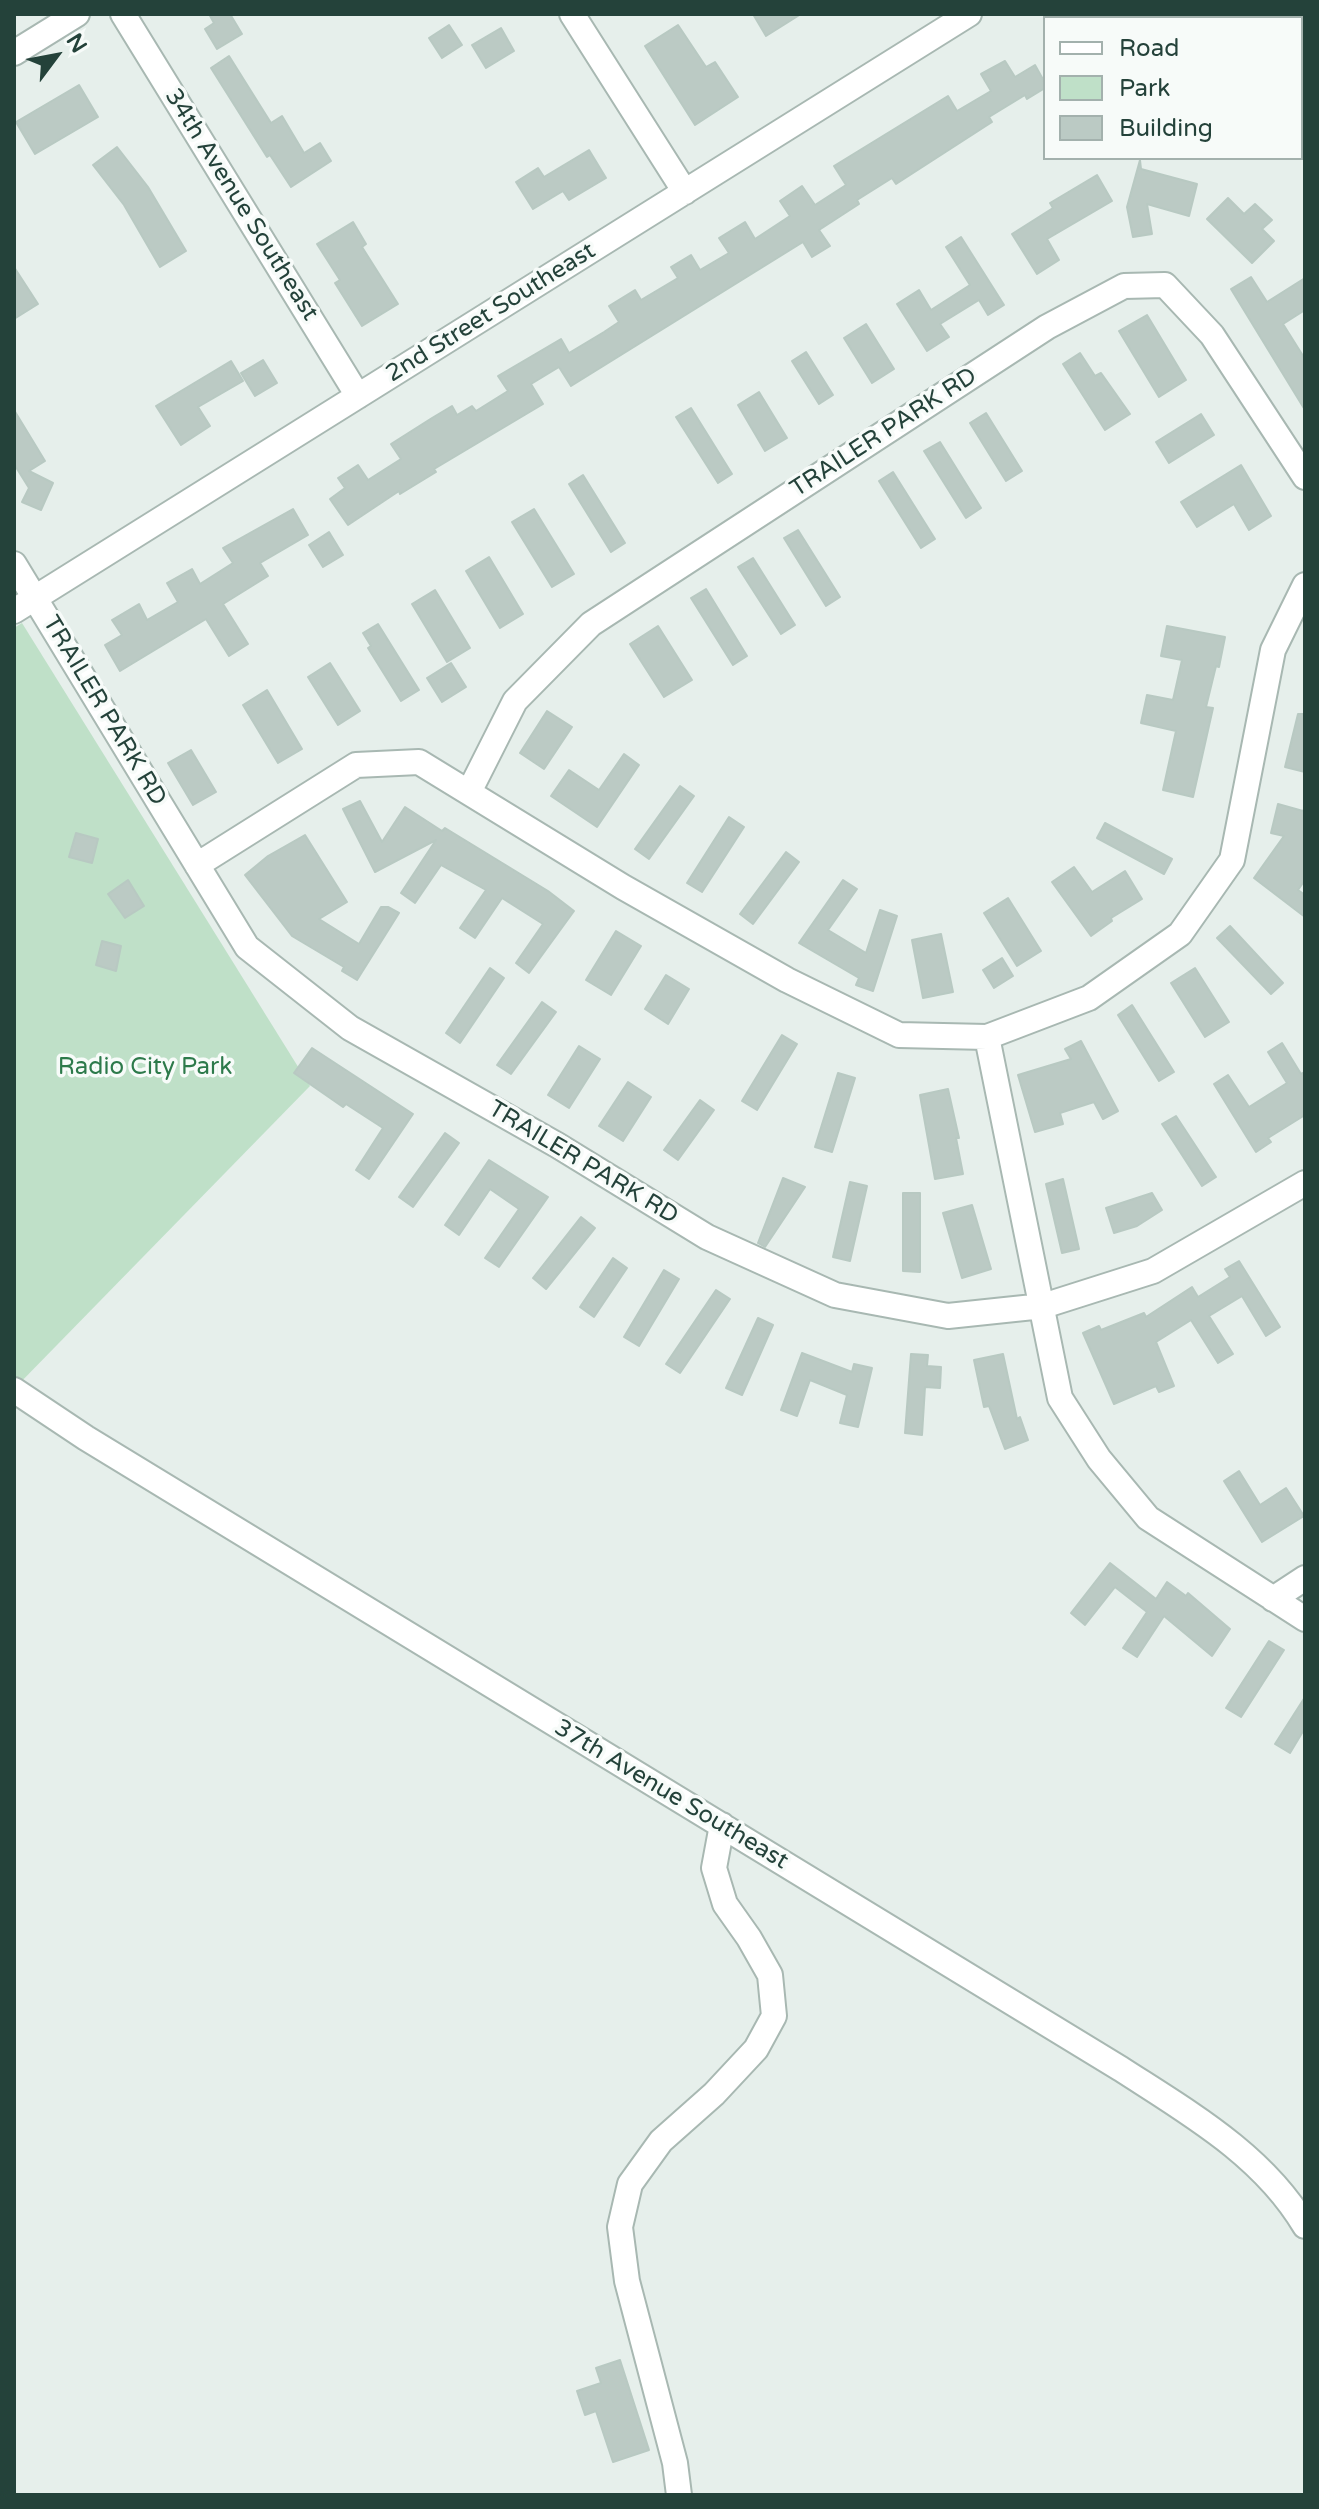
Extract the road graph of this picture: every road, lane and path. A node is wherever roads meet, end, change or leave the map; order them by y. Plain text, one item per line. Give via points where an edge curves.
1 (77, 14) edge
2 (123, 14) edge
3 (572, 14) edge
4 (969, 14) edge
5 (14, 53) edge
6 (685, 192) junction
7 (358, 396) junction
8 (1305, 477) edge
9 (14, 564) edge
10 (1305, 585) edge
11 (35, 598) junction
12 (14, 611) edge
13 (1297, 622) edge
14 (469, 792) junction
15 (197, 865) junction
16 (987, 1037) junction
17 (1305, 1183) edge
18 (1043, 1306) junction
19 (14, 1390) edge
20 (1305, 1578) edge
21 (1273, 1599) junction
22 (1305, 1619) edge
23 (722, 1825) junction
24 (1305, 2226) edge
25 (679, 2495) edge

1 - 5 street
2 - 7 street, 34th Avenue Southeast
3 - 6 street
4 - 6 street, 2nd Street Southeast
6 - 7 street, 2nd Street Southeast
7 - 11 street, 2nd Street Southeast
8 - 14 street, TRAILER PARK RD via 1212,335 1165,285 1124,286 1047,327 591,624 515,701
9 - 11 street, TRAILER PARK RD
10 - 13 street
11 - 12 street, 2nd Street Southeast
11 - 15 street, TRAILER PARK RD
13 - 16 street via 1273,650 1232,860 1180,934 1089,998
14 - 15 street via 419,762 356,765
14 - 16 street via 787,980 899,1035
15 - 18 street, TRAILER PARK RD via 247,947 350,1028 707,1237 835,1295 948,1316
16 - 18 street
17 - 18 street, TRAILER PARK RD via 1153,1271
18 - 21 street via 1060,1398 1099,1459 1148,1518
19 - 23 street, 37th Avenue Southeast
20 - 21 street
21 - 22 street
23 - 24 street, 37th Avenue Southeast via 1212,2128 1260,2169
23 - 25 street via 714,1868 725,1904 770,1975 774,2016 756,2049 661,2141 630,2184 620,2227 627,2281

